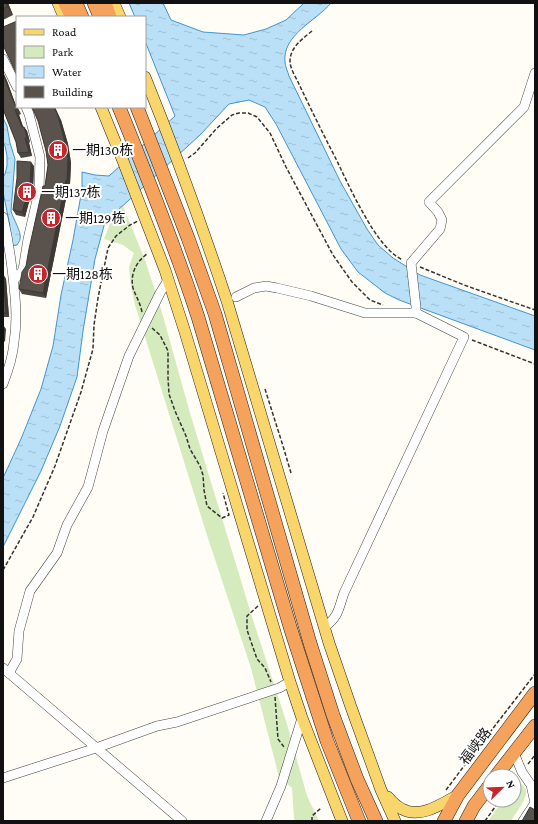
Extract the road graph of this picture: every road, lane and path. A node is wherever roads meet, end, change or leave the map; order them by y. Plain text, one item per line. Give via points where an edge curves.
1 (58, 3) edge
2 (66, 3) edge
3 (76, 3) edge
4 (94, 3) edge
5 (105, 3) edge
6 (114, 3) edge
7 (64, 16) edge
8 (72, 16) edge
9 (82, 16) edge
10 (100, 16) edge
11 (110, 16) edge
12 (120, 16) edge
13 (312, 32) dead end
14 (3, 59) edge
15 (535, 73) edge
16 (146, 80) edge
17 (16, 85) edge
18 (26, 108) edge
19 (101, 108) edge
20 (116, 108) edge
21 (119, 108) edge
22 (138, 108) edge
23 (136, 149) junction
24 (188, 158) dead end
25 (144, 217) junction
26 (4, 222) edge
27 (147, 254) dead end
28 (411, 265) junction
29 (14, 280) junction
30 (168, 280) junction
31 (236, 297) dead end
32 (389, 307) dead end
33 (416, 310) junction
34 (535, 310) edge
35 (146, 321) junction
36 (464, 337) junction
37 (535, 364) edge
38 (3, 384) edge
39 (265, 389) dead end
40 (291, 473) dead end
41 (229, 516) dead end
42 (3, 570) edge
43 (265, 599) junction
44 (325, 627) junction
45 (6, 671) edge
46 (535, 674) edge
47 (290, 682) junction
48 (274, 690) junction
49 (535, 693) edge
50 (302, 718) junction
51 (535, 726) edge
52 (96, 748) junction
53 (291, 752) junction
54 (514, 753) junction
55 (535, 755) edge
56 (502, 768) edge
57 (520, 768) edge
58 (522, 772) joint
59 (3, 778) edge
60 (381, 790) junction
61 (445, 793) dead end
62 (458, 795) junction
63 (482, 795) edge
64 (321, 808) dead end
65 (494, 808) edge
66 (182, 821) edge
67 (266, 821) edge
68 (312, 821) edge
69 (342, 821) edge
70 (359, 821) edge
71 (376, 821) edge
72 (395, 821) edge
73 (444, 821) edge
74 (466, 821) edge
75 (485, 821) edge
76 (523, 821) edge

1 - 7 main road
2 - 8 highway
3 - 9 highway
4 - 10 highway
5 - 11 highway
6 - 12 main road
13 - 28 path via 291,52 290,63 298,82 375,233 388,249
14 - 17 street
15 - 28 street via 524,107 429,202 442,220 440,229
16 - 44 main road via 177,158 227,301
18 - 29 street via 40,157 39,191 23,270
19 - 25 main road
20 - 23 highway
21 - 23 highway
22 - 71 highway via 215,314 310,643 333,715
23 - 70 highway via 183,270 291,630 327,741
24 - 32 path via 232,115 248,113 257,116 270,133 333,255 352,282 370,300
25 - 30 main road
25 - 42 path via 116,236 108,248 98,298 93,349 81,392 36,510
26 - 29 street
27 - 35 path via 136,265 132,276 133,288 141,304 142,317
28 - 33 street
28 - 34 path
29 - 38 street via 14,343
30 - 35 street
30 - 43 main road
31 - 33 street via 254,288 266,286 311,296 365,313
33 - 36 street
35 - 41 path via 160,335 168,351 169,394 190,449 200,466 207,506 222,518
35 - 45 street via 129,356 103,431 88,487 67,525 57,553 30,591 19,631 16,659
36 - 37 path
36 - 44 street via 344,594 337,615
39 - 40 path
43 - 47 main road
43 - 48 path via 247,616 247,630 257,659 265,668
44 - 60 main road via 350,707
45 - 52 street
46 - 61 path
47 - 48 street
47 - 50 main road
48 - 52 street via 177,722 157,726
48 - 53 path via 278,739
49 - 62 highway, 福峡路
50 - 53 street
50 - 69 main road
51 - 54 highway
52 - 59 street
52 - 66 street
53 - 67 street via 281,786
54 - 56 highway
54 - 57 street
55 - 58 path
58 - 76 street via 531,785 535,803
60 - 62 main road via 397,806 411,812 437,807
60 - 72 main road
62 - 73 highway, 福峡路
63 - 74 highway
64 - 68 path via 312,816
65 - 75 path

